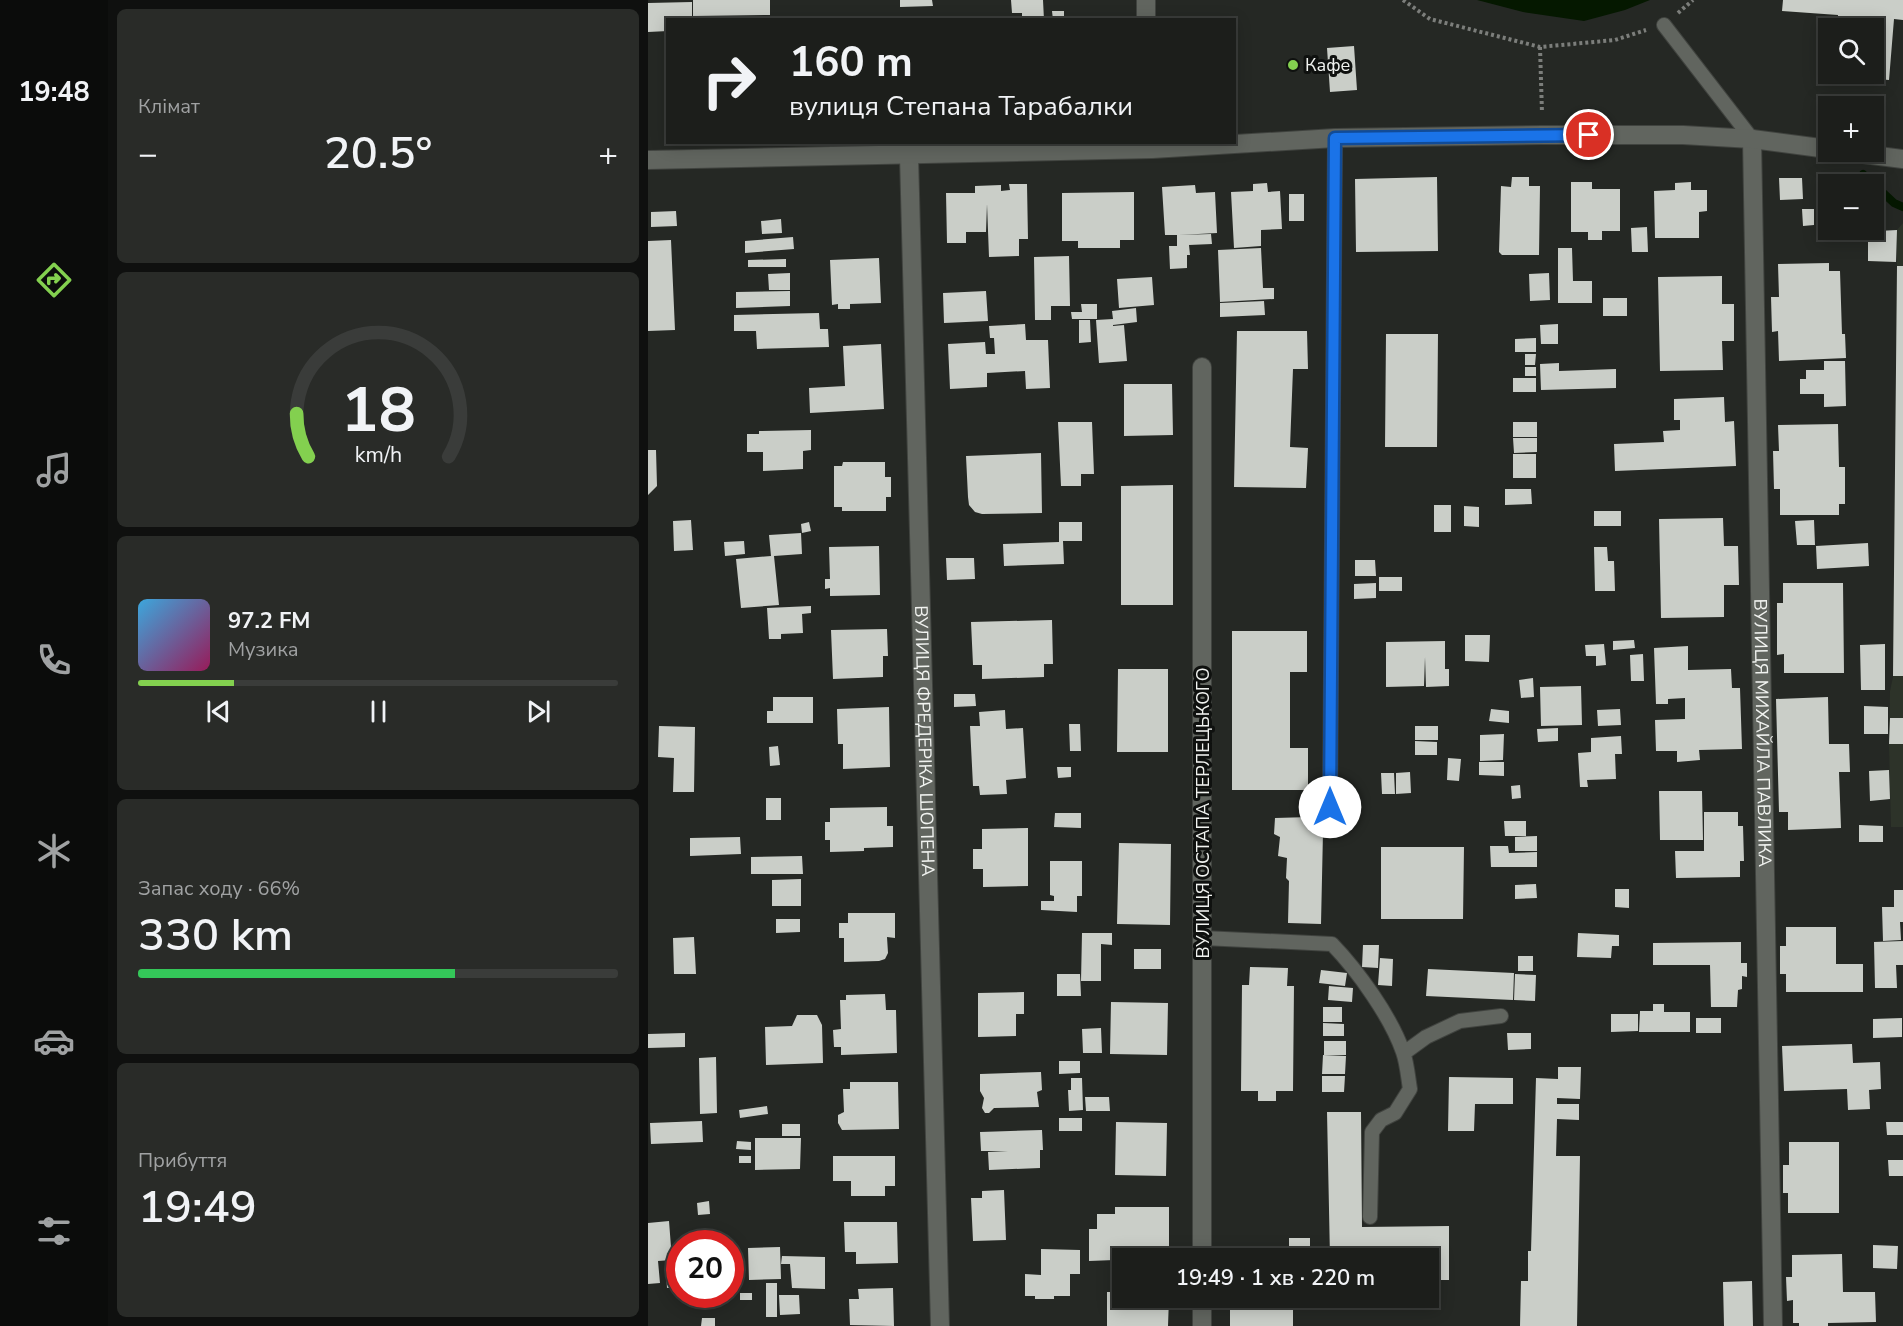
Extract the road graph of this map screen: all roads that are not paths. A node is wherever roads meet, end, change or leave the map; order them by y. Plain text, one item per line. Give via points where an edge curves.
1 (1146, 0) edge
2 (1146, 18) edge
3 (1664, 25) road end
4 (1335, 138) junction
5 (1752, 139) junction
6 (1236, 142) edge
7 (1197, 144) edge
8 (1151, 146) edge
9 (1818, 147) edge
10 (909, 156) junction
11 (1884, 156) edge
12 (1901, 158) edge
13 (648, 160) edge
14 (1202, 368) dead end
15 (1330, 807) dead end
16 (1203, 938) junction
17 (1501, 1016) dead end
18 (1404, 1053) junction
19 (1370, 1217) dead end
20 (1202, 1248) edge
21 (1202, 1308) edge
22 (940, 1326) edge
23 (1202, 1326) edge
24 (1773, 1326) edge

1 - 2 street
3 - 5 lane
4 - 5 street via 1683,135
4 - 6 street
4 - 15 lane
5 - 9 street
5 - 24 street, ВУЛИЦЯ МИХАЙЛА ПАВЛИКА
7 - 8 street
8 - 10 street
10 - 13 street
10 - 22 street, ВУЛИЦЯ ФРЕДЕРІКА ШОПЕНА
11 - 12 street
14 - 16 street, ВУЛИЦЯ ОСТАПА ТЕРЛЕЦЬКОГО
16 - 18 lane via 1332,944 1348,960 1390,1023
16 - 20 street, ВУЛИЦЯ ОСТАПА ТЕРЛЕЦЬКОГО
17 - 18 lane via 1460,1021
18 - 19 lane via 1410,1089 1395,1113 1381,1120 1372,1132
21 - 23 street

